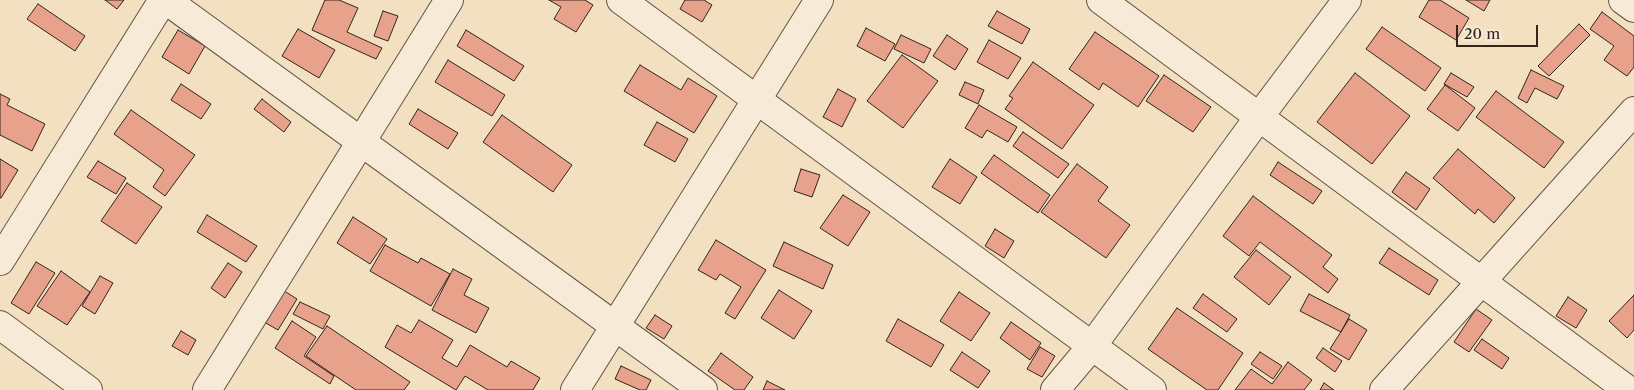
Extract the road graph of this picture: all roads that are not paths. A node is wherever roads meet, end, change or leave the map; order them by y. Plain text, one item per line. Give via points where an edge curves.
1 (165, 0) edge
2 (449, 0) edge
3 (621, 0) edge
4 (819, 0) edge
5 (1101, 0) edge
6 (1347, 0) edge
7 (1623, 0) edge
8 (1634, 8) edge
9 (757, 100) junction
10 (1634, 111) edge
11 (1259, 117) junction
12 (361, 142) junction
13 (0, 261) edge
14 (1481, 282) junction
15 (0, 325) edge
16 (615, 326) junction
17 (1092, 346) junction
18 (88, 390) edge
19 (207, 390) edge
20 (575, 390) edge
21 (703, 390) edge
22 (1055, 390) edge
23 (1152, 390) edge
24 (1384, 390) edge
25 (1628, 390) edge

1 - 12 street
1 - 13 street
2 - 12 street
3 - 9 street
4 - 9 street
5 - 11 street
6 - 11 street
7 - 8 street
9 - 16 street
9 - 17 street
10 - 14 street
11 - 14 street
11 - 17 street
12 - 16 street
12 - 19 street
14 - 24 street
14 - 25 street
15 - 18 street
16 - 20 street
16 - 21 street
17 - 22 street
17 - 23 street

